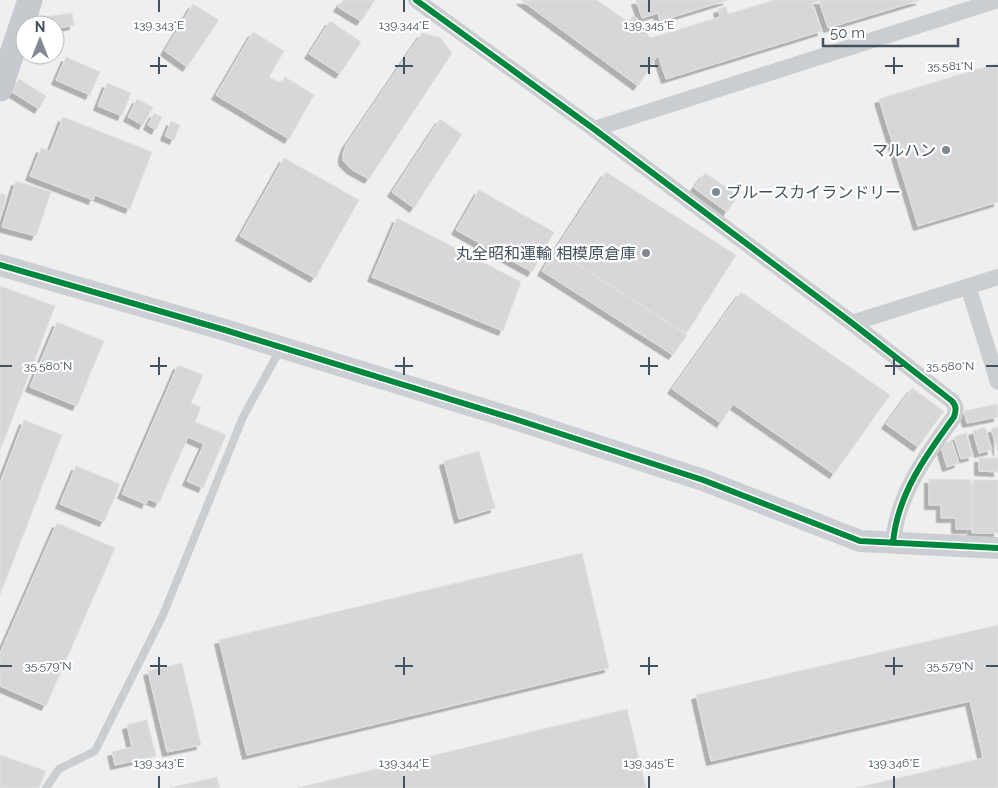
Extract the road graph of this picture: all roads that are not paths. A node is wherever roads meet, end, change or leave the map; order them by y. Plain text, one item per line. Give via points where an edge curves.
1 (30, 0) edge
2 (416, 0) edge
3 (998, 0) edge
4 (0, 89) edge
5 (594, 129) junction
6 (0, 265) edge
7 (998, 277) edge
8 (968, 286) junction
9 (852, 323) junction
10 (282, 347) junction
11 (998, 382) edge
12 (893, 544) junction
13 (998, 548) edge
14 (46, 788) edge

1 - 4 main road via 7,51
2 - 5 street
3 - 5 street
5 - 9 street
6 - 10 street
7 - 8 street
8 - 9 street
8 - 11 street
9 - 12 street via 956,406 954,417 910,483 896,520
10 - 12 street via 703,480 860,541
10 - 14 lane via 243,417 163,615 95,750 59,769
12 - 13 street

